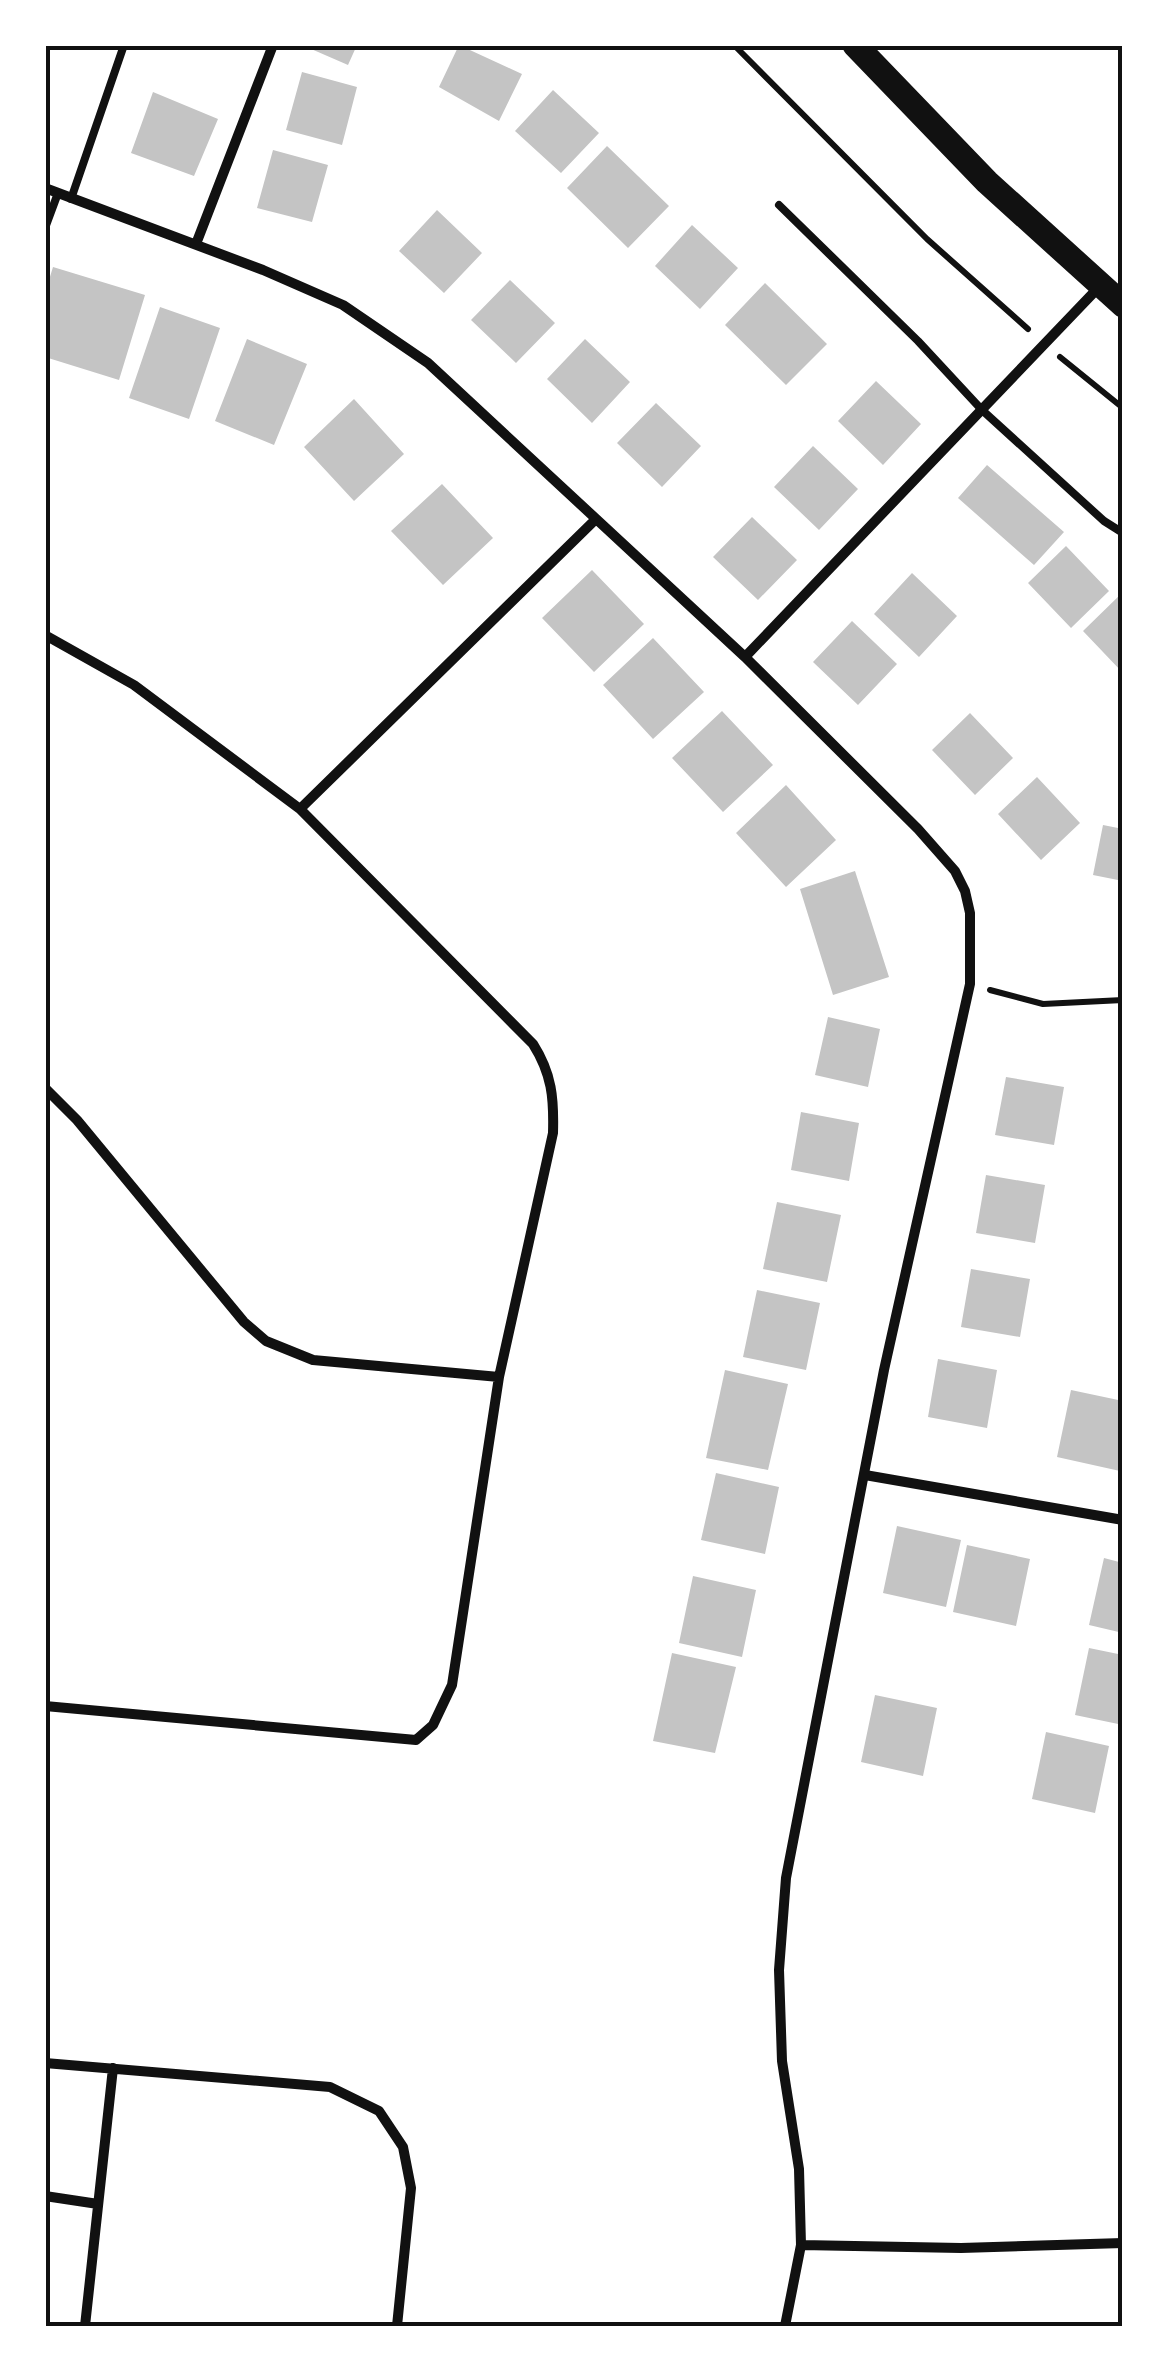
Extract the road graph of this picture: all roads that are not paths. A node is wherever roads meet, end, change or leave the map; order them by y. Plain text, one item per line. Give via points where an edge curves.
1 (124, 45) edge
2 (273, 45) edge
3 (856, 45) edge
4 (45, 188) edge
5 (58, 193) junction
6 (71, 198) junction
7 (778, 205) dead end
8 (45, 228) edge
9 (196, 244) junction
10 (1100, 286) junction
11 (1123, 304) edge
12 (982, 410) junction
13 (596, 519) junction
14 (1123, 533) edge
15 (45, 635) edge
16 (745, 657) junction
17 (300, 809) junction
18 (45, 1088) edge
19 (499, 1377) junction
20 (865, 1474) junction
21 (1123, 1520) edge
22 (45, 1706) edge
23 (45, 2063) edge
24 (112, 2068) junction
25 (45, 2196) edge
26 (98, 2204) junction
27 (1123, 2204) edge
28 (1123, 2214) edge
29 (1123, 2243) edge
30 (801, 2245) junction
31 (85, 2326) edge
32 (397, 2326) edge
33 (785, 2326) edge

1 - 6 lane
2 - 9 street
3 - 10 main road via 987,182
4 - 5 street
5 - 6 street
5 - 8 lane
6 - 9 street
7 - 12 lane
9 - 13 street via 343,305 428,364
10 - 11 main road
10 - 12 street
12 - 14 lane
12 - 16 street
13 - 16 street
13 - 17 street
15 - 17 street via 134,685
16 - 20 street via 918,828 955,871 970,913 970,984
17 - 19 street via 532,1044 551,1078 553,1133
18 - 19 street via 266,1342 314,1360
19 - 22 street via 452,1685 433,1725 416,1740
20 - 21 street
20 - 30 street via 786,1878 779,1970
23 - 24 street
24 - 26 street
24 - 32 street via 330,2087 379,2112 403,2147 411,2188
25 - 26 street
26 - 31 street
27 - 28 street
29 - 30 street
30 - 33 street

